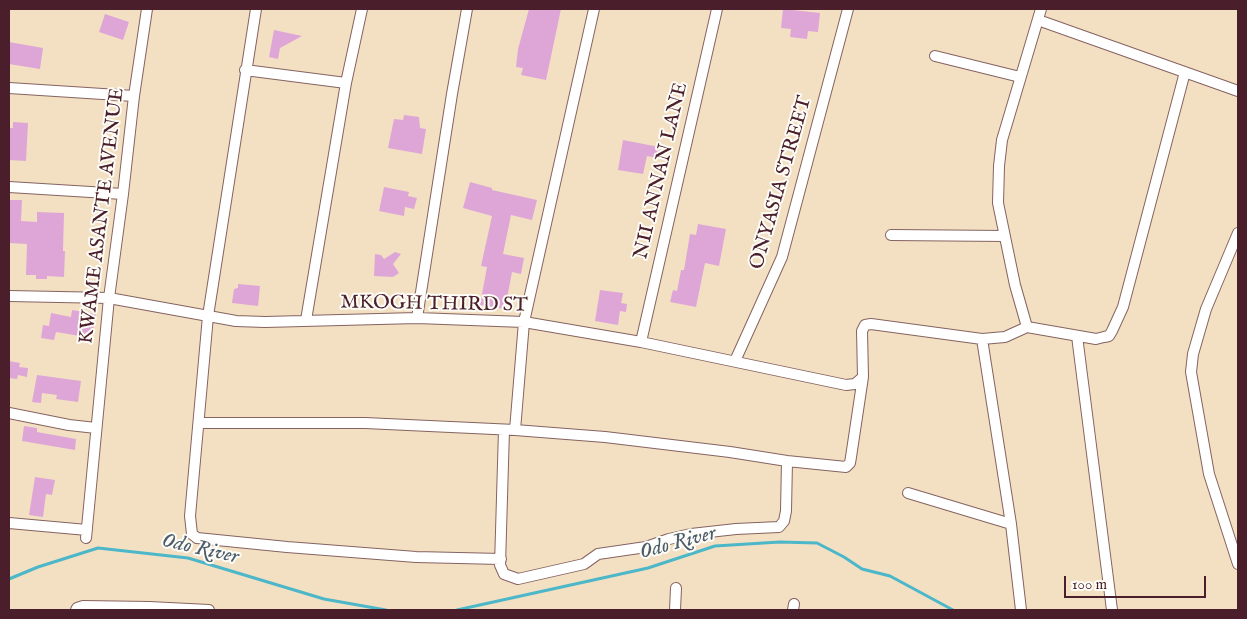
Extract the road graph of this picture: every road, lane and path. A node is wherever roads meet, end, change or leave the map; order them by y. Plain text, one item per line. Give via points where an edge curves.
1 (147, 9) edge
2 (256, 9) edge
3 (362, 9) edge
4 (467, 9) edge
5 (594, 9) edge
6 (717, 9) edge
7 (848, 9) edge
8 (1041, 9) edge
9 (1038, 20) junction
10 (935, 56) dead end
11 (246, 70) junction
12 (1185, 72) junction
13 (1020, 77) junction
14 (346, 83) junction
15 (9, 88) edge
16 (1238, 91) edge
17 (134, 96) junction
18 (9, 187) edge
19 (123, 194) junction
20 (1238, 233) edge
21 (891, 235) dead end
22 (1005, 236) junction
23 (9, 296) edge
24 (109, 298) junction
25 (208, 316) junction
26 (417, 318) junction
27 (306, 320) junction
28 (524, 322) junction
29 (1027, 327) junction
30 (1077, 336) junction
31 (982, 339) junction
32 (641, 342) junction
33 (735, 361) junction
34 (859, 381) junction
35 (9, 413) edge
36 (199, 423) junction
37 (96, 428) junction
38 (504, 430) junction
39 (515, 430) junction
40 (787, 461) junction
41 (908, 493) dead end
42 (9, 523) edge
43 (1010, 524) junction
44 (501, 559) junction
45 (1238, 564) edge
46 (676, 588) dead end
47 (76, 610) edge
48 (209, 610) edge
49 (675, 610) edge
50 (1021, 610) edge
51 (1112, 610) edge

1 - 17 street, KWAME ASANTE AVENUE
2 - 11 street
3 - 14 street
4 - 26 street
5 - 28 street
6 - 32 street, NII ANNAN LANE
7 - 33 street, ONYASIA STREET via 782,257
8 - 9 street
9 - 12 street
9 - 13 street
10 - 13 street
11 - 14 street
11 - 25 street
12 - 16 street
12 - 30 street via 1123,307 1109,336 1096,339
13 - 22 street via 1002,140 999,166 998,203
14 - 27 street
15 - 17 street
17 - 19 street, KWAME ASANTE AVENUE
18 - 19 street
19 - 24 street, KWAME ASANTE AVENUE
20 - 45 street via 1206,309 1191,372 1209,474
21 - 22 street
22 - 29 street
23 - 24 street, MKOGH THIRD ST
24 - 25 street, MKOGH THIRD ST
24 - 37 street, KWAME ASANTE AVENUE
25 - 27 street, MKOGH THIRD ST via 236,322
25 - 36 street
26 - 27 street, MKOGH THIRD ST
26 - 28 street, MKOGH THIRD ST
28 - 32 street, MKOGH THIRD ST
28 - 39 street
29 - 30 street
29 - 31 street via 1005,338
30 - 51 street
31 - 34 street via 865,325
31 - 43 street
32 - 33 street, MKOGH THIRD ST
33 - 34 street, MKOGH THIRD ST via 846,385
34 - 40 street via 850,463 846,467
35 - 37 street
36 - 38 street via 365,423
36 - 44 street via 190,516 192,534 197,538 416,557
37 - 42 street, KWAME ASANTE AVENUE via 87,534
38 - 39 street
38 - 44 street
39 - 40 street via 605,437
40 - 44 street via 786,511 784,522 779,527 691,534 646,547 598,554 584,564 518,579 504,574
41 - 43 street
43 - 50 street
46 - 49 street
47 - 48 street via 92,606

